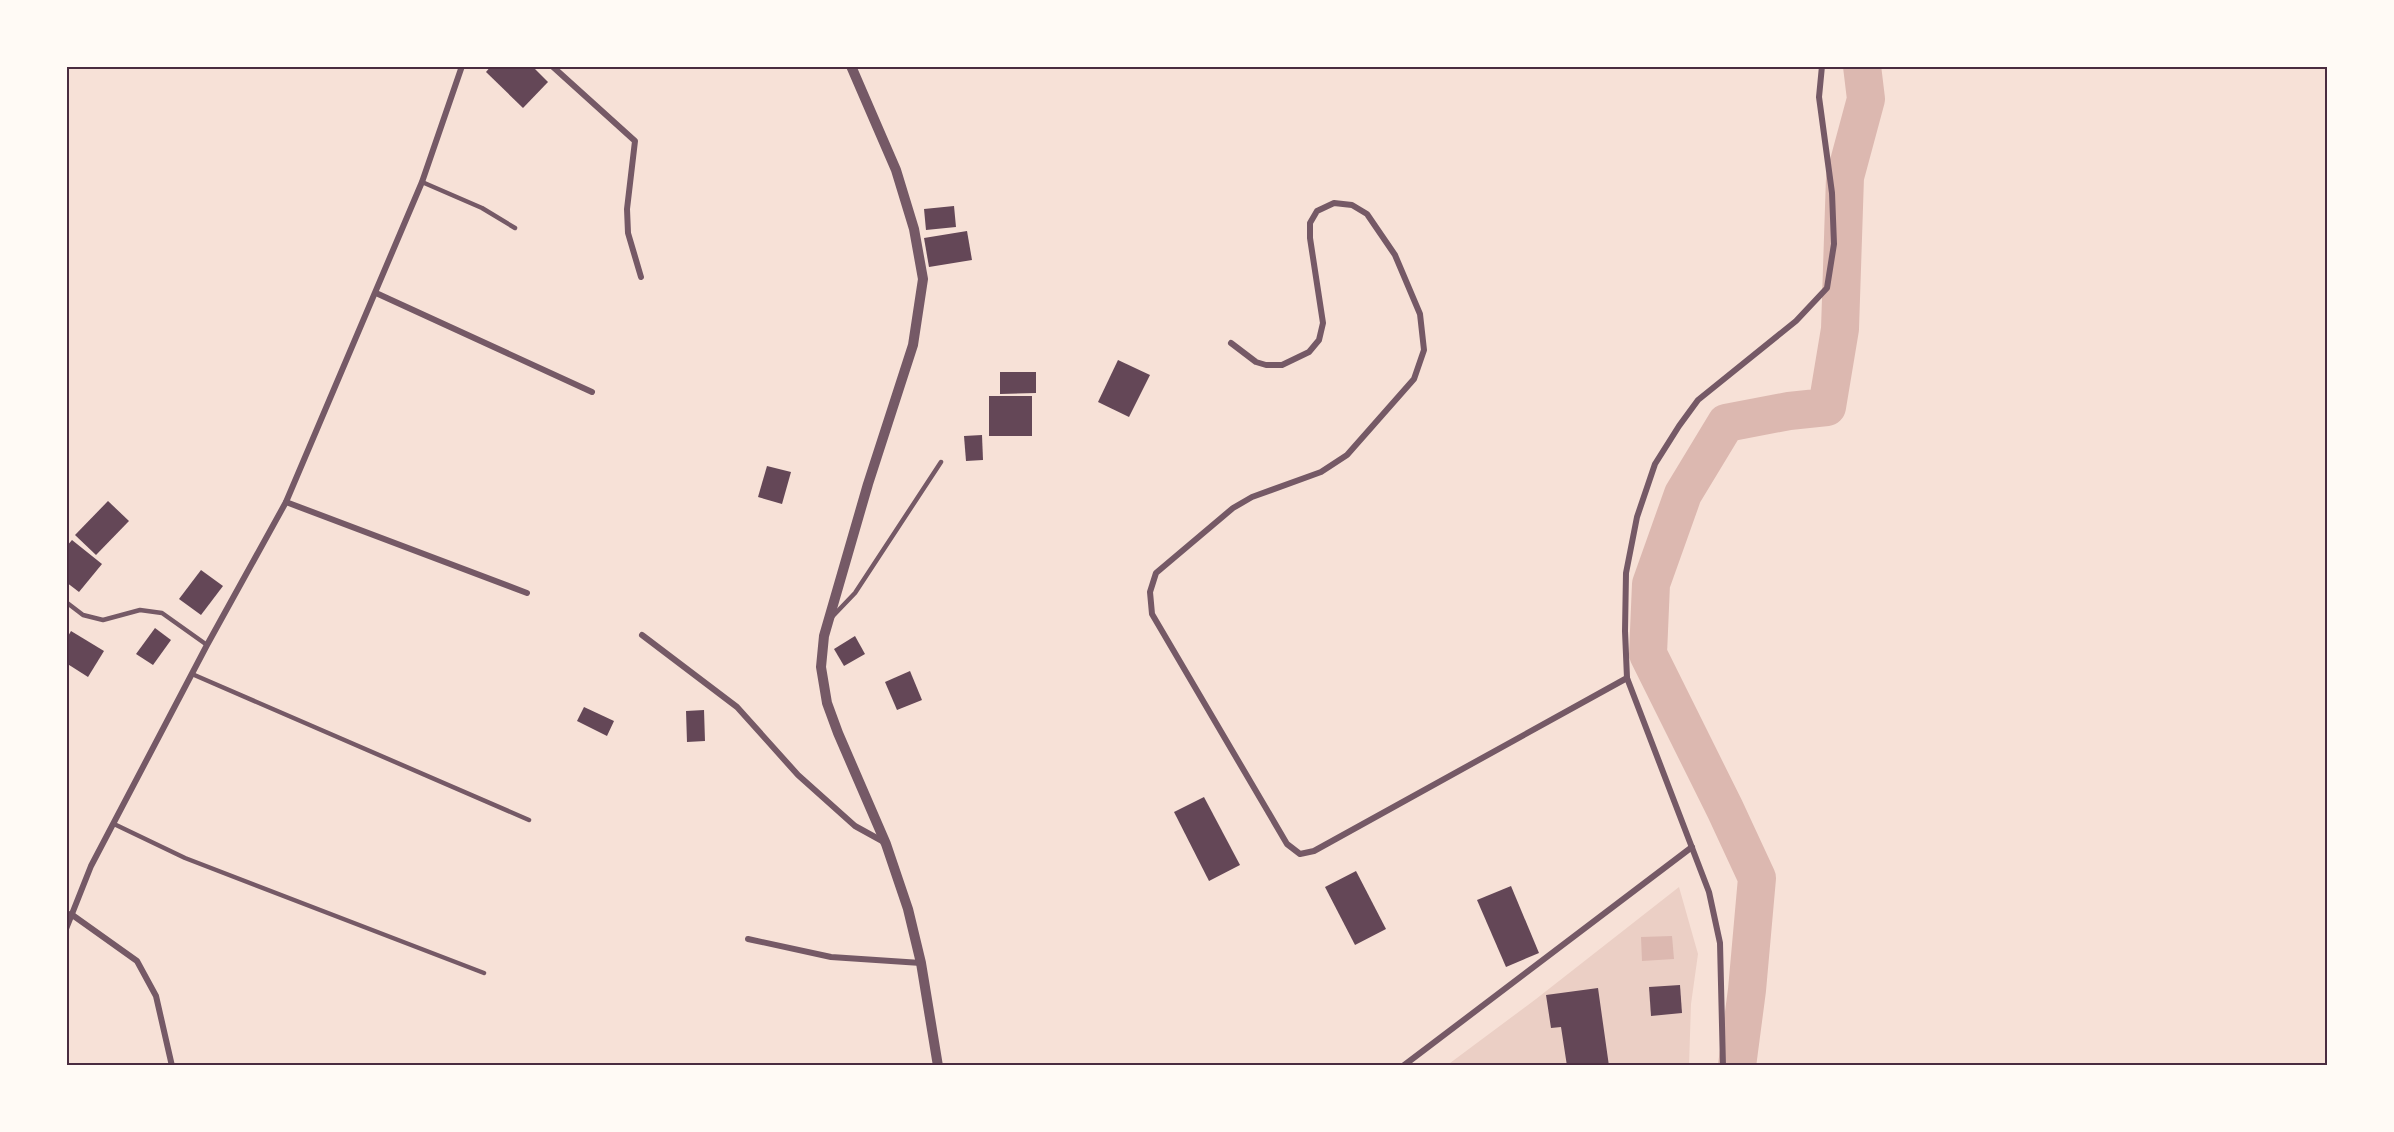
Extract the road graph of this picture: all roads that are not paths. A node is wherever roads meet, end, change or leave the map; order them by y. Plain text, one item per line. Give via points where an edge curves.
1 (462, 66) edge
2 (552, 66) edge
3 (850, 66) edge
4 (1822, 66) edge
5 (422, 182) junction
6 (515, 228) dead end
7 (641, 278) dead end
8 (376, 293) junction
9 (1231, 343) dead end
10 (592, 392) dead end
11 (941, 462) dead end
12 (286, 502) junction
13 (527, 593) dead end
14 (66, 602) edge
15 (830, 619) junction
16 (642, 635) dead end
17 (207, 645) junction
18 (192, 674) junction
19 (1627, 678) junction
20 (529, 820) dead end
21 (114, 824) junction
22 (886, 844) junction
23 (1692, 847) junction
24 (71, 914) junction
25 (66, 929) edge
26 (748, 939) dead end
27 (921, 963) junction
28 (484, 973) dead end
29 (172, 1066) edge
30 (938, 1066) edge
31 (1403, 1066) edge
32 (1723, 1066) edge

1 - 5 street
2 - 7 street via 635,141 628,233
3 - 15 street via 896,170 914,230 923,279 913,345
4 - 19 street via 1819,97 1832,193 1834,243 1827,288 1796,321 1698,400 1655,465 1637,517 1626,573
5 - 6 lane via 482,208
5 - 8 street
8 - 10 street
8 - 12 street
9 - 19 street via 1256,362 1282,365 1309,352 1319,340 1323,323 1310,223 1317,211 1334,203 1352,205 1367,214 1395,255 1420,314 1424,350 1414,380 1347,455 1321,472 1233,508 1156,573 1150,592 1152,614 1287,844 1300,854 1314,851
11 - 15 lane via 855,593
12 - 13 street
12 - 17 street
14 - 17 lane via 82,615 104,620 140,610 162,613
15 - 22 street via 821,667 827,703
16 - 22 street via 737,707 798,776 855,826
17 - 18 street
18 - 20 lane
18 - 21 street
19 - 23 street
21 - 24 street
21 - 28 lane via 185,858
22 - 27 street
23 - 31 street
23 - 32 street via 1720,943
24 - 25 street
24 - 29 street via 137,961 156,996
26 - 27 street via 831,957
27 - 30 street

